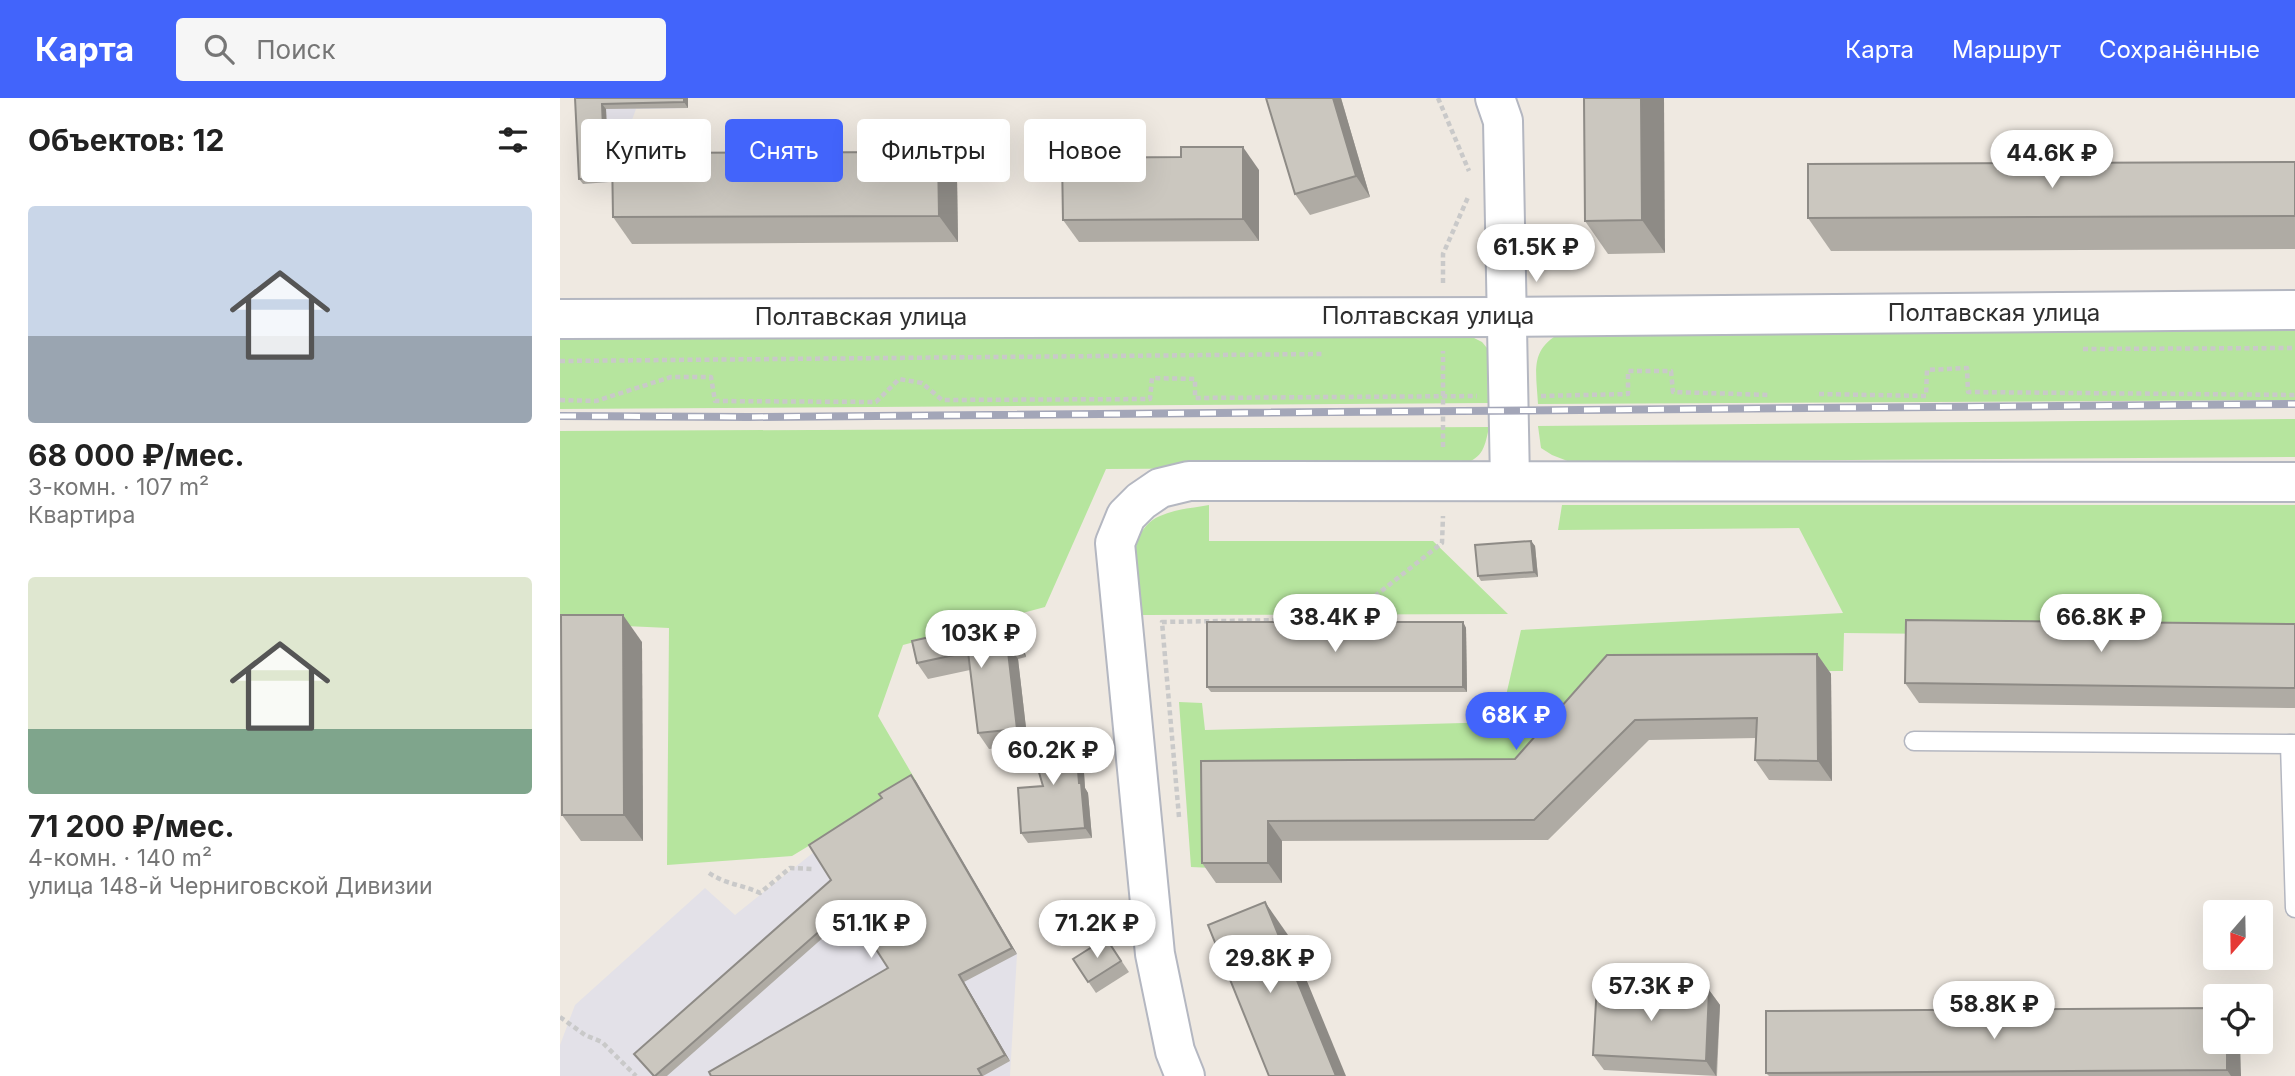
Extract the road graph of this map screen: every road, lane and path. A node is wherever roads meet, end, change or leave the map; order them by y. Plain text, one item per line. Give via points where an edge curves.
1 (1438, 98) edge
2 (1495, 98) edge
3 (2295, 310) edge
4 (1443, 316) junction
5 (1507, 317) junction
6 (560, 318) edge
7 (1819, 394) dead end
8 (1770, 395) dead end
9 (2295, 395) edge
10 (1443, 396) junction
11 (1508, 396) junction
12 (560, 400) edge
13 (1443, 481) junction
14 (1510, 481) junction
15 (2295, 482) edge
16 (1914, 741) dead end
17 (2293, 744) edge
18 (1179, 830) dead end
19 (813, 869) dead end
20 (709, 873) dead end
21 (2295, 908) edge
22 (560, 1017) edge
23 (636, 1076) edge
24 (1185, 1076) edge

1 - 4 path via 1474,183 1443,254
2 - 5 street via 1503,121
3 - 5 street, Полтавская улица
4 - 5 street, Полтавская улица
4 - 6 street, Полтавская улица
4 - 10 path
5 - 11 street
7 - 9 path via 1926,396 1927,370 1967,368 1968,392
8 - 11 path via 1673,392 1671,370 1660,370 1628,371 1628,394
10 - 11 path
10 - 12 path via 1195,398 1195,379 1152,378 1150,399 942,400 922,383 899,379 876,402 715,401 711,377 671,377 596,401
10 - 13 path
11 - 14 street
13 - 14 street
13 - 18 path via 1442,543 1346,619 1162,622
13 - 24 street via 1189,481 1160,488 1126,516 1115,543 1155,954 1175,1052
14 - 15 street
16 - 17 lane
17 - 21 lane
19 - 20 path via 790,867 760,893 724,883
22 - 23 path via 602,1042

